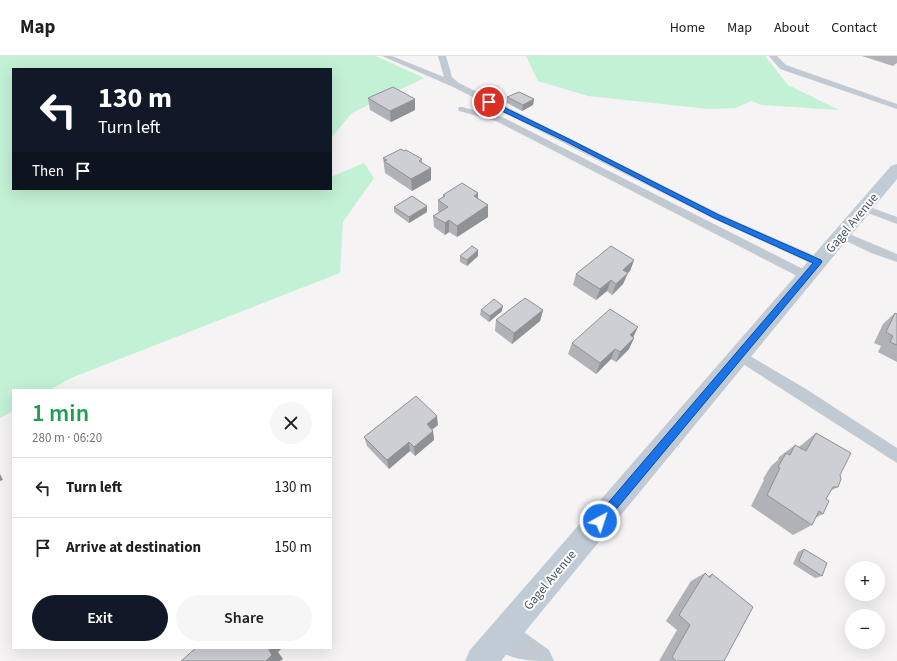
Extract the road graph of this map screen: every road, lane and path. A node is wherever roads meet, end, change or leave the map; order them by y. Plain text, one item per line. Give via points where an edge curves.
1 (386, 56) edge
2 (442, 56) edge
3 (773, 56) edge
4 (456, 85) junction
5 (897, 107) edge
6 (462, 109) dead end
7 (897, 169) edge
8 (864, 208) junction
9 (897, 221) edge
10 (842, 235) junction
11 (897, 258) edge
12 (813, 269) junction
13 (740, 355) junction
14 (897, 456) edge
15 (503, 636) junction
16 (482, 661) edge
17 (538, 661) edge

1 - 4 lane
2 - 4 lane via 448,78
3 - 5 lane via 783,67
4 - 12 lane via 716,216
6 - 12 lane via 499,119
7 - 8 street, Gagel Avenue
8 - 9 lane
8 - 10 street, Gagel Avenue
10 - 11 lane
10 - 12 street, Gagel Avenue
12 - 13 street, Gagel Avenue
13 - 14 lane
13 - 15 street, Gagel Avenue
15 - 16 street, Gagel Avenue
15 - 17 street

